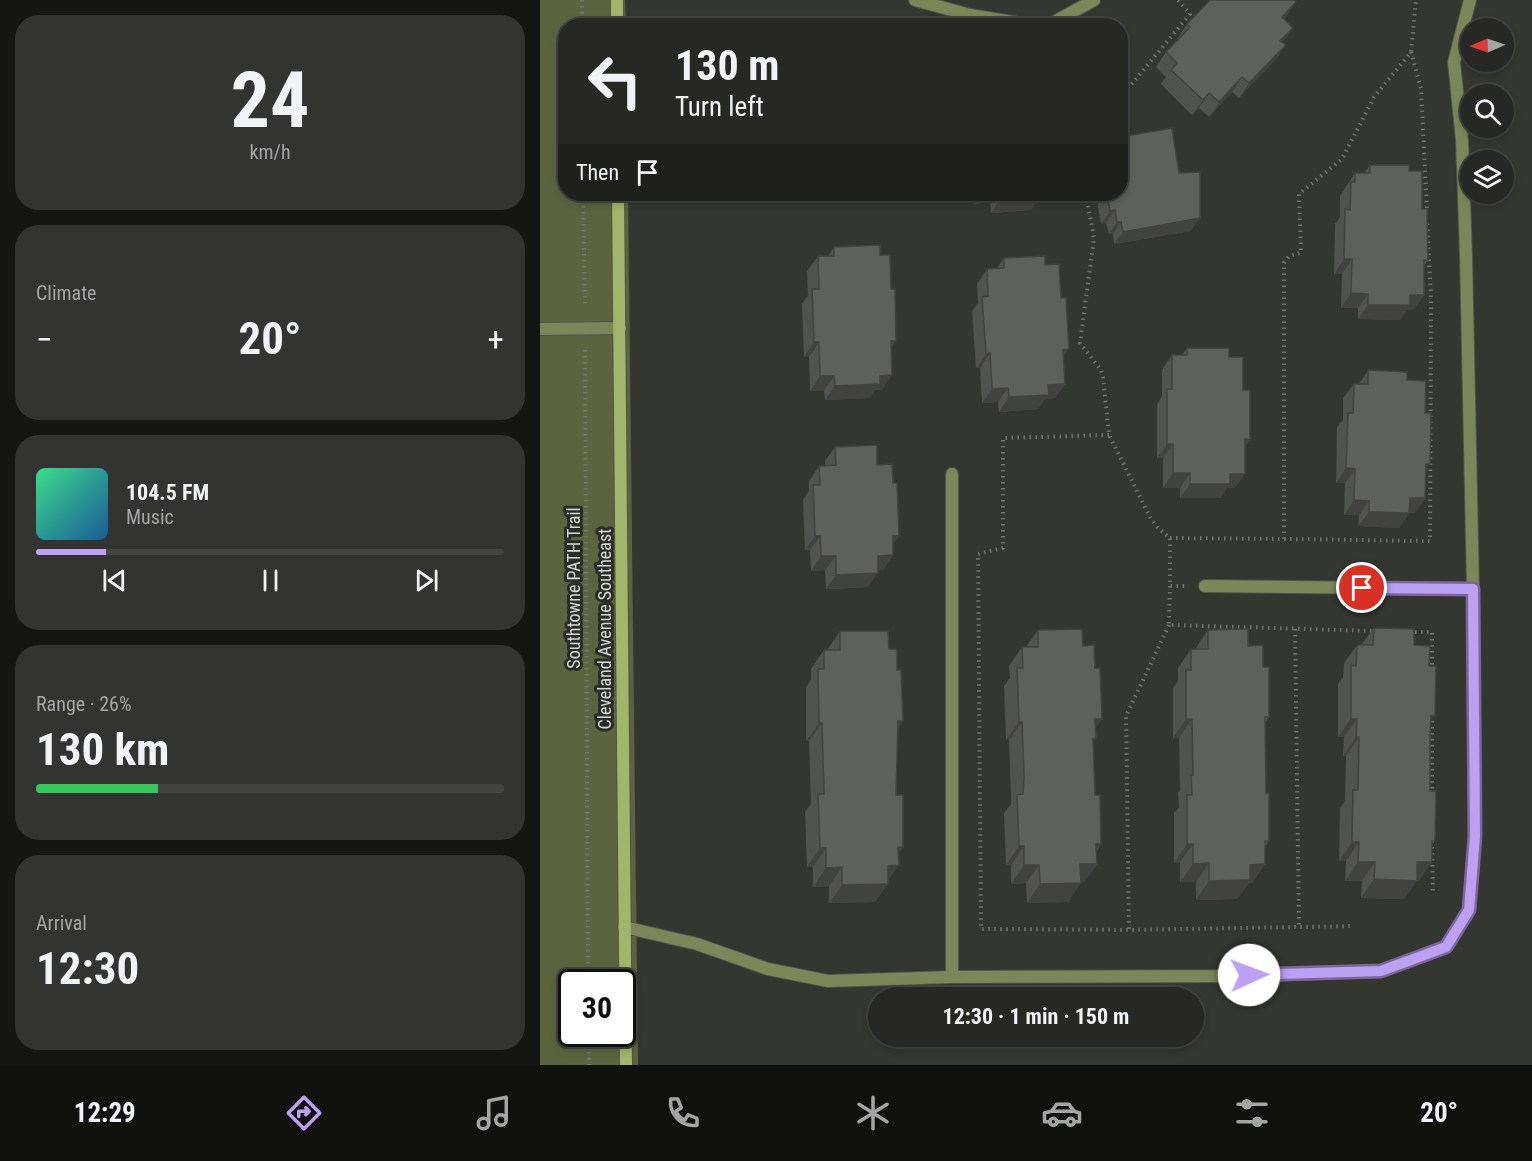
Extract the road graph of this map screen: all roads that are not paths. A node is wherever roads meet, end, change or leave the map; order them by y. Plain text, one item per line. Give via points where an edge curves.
1 (617, 0) edge
2 (915, 0) edge
3 (1094, 0) edge
4 (1470, 0) edge
5 (617, 18) edge
6 (988, 18) edge
7 (1061, 18) edge
8 (618, 201) edge
9 (620, 328) junction
10 (540, 329) edge
11 (952, 474) dead end
12 (1205, 586) road end
13 (1473, 589) junction
14 (624, 927) junction
15 (952, 977) junction
16 (626, 1065) edge

1 - 5 main road
2 - 6 street
3 - 7 street
4 - 13 street via 1454,62 1462,140
8 - 9 main road, Cleveland Avenue Southeast
9 - 10 street
9 - 14 main road, Cleveland Avenue Southeast
11 - 15 street
12 - 13 street
13 - 15 street via 1475,836 1469,910 1446,947 1381,971
14 - 15 street via 768,969 828,981
14 - 16 main road, Cleveland Avenue Southeast

